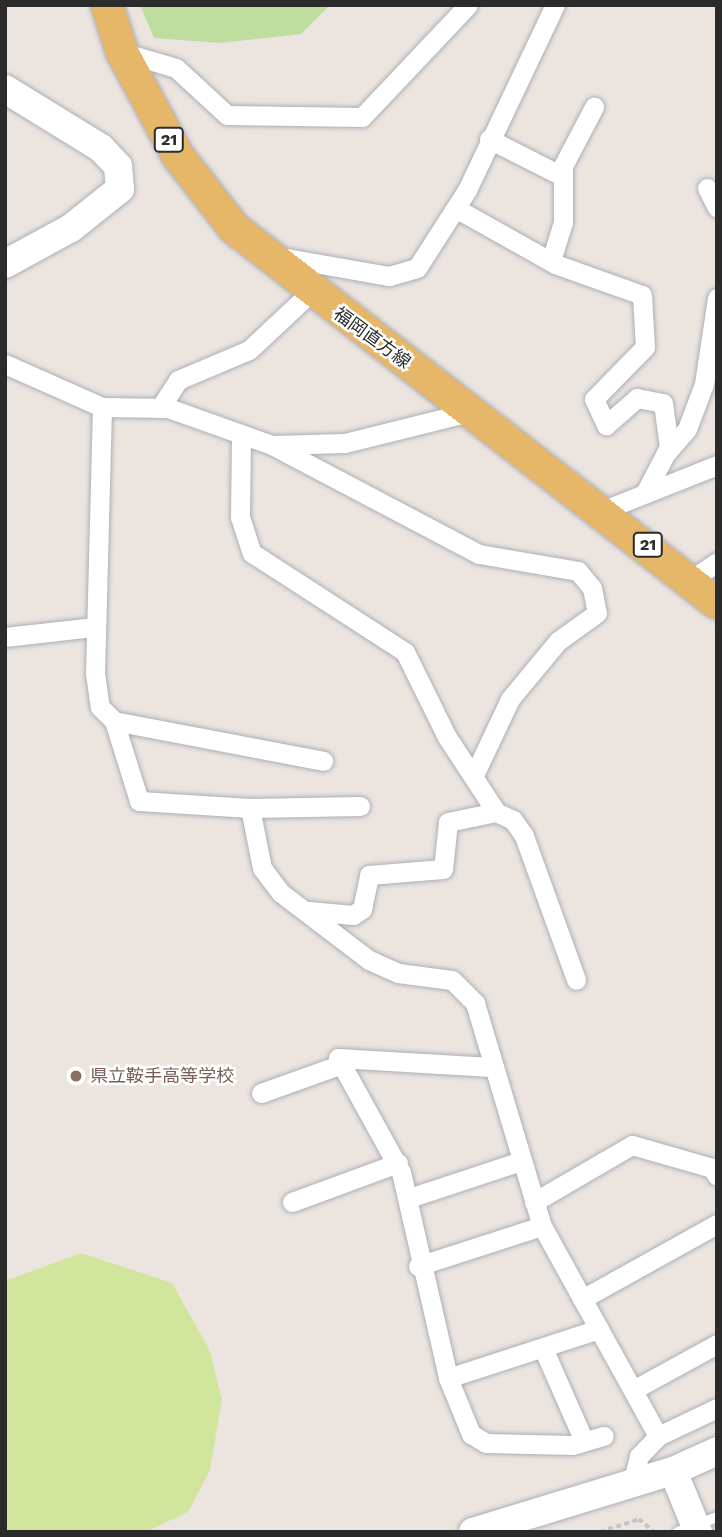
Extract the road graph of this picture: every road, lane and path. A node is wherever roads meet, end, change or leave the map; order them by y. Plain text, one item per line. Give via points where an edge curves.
1 (107, 5) edge
2 (468, 5) edge
3 (555, 5) edge
4 (122, 52) junction
5 (5, 89) edge
6 (594, 107) dead end
7 (489, 139) junction
8 (562, 176) junction
9 (707, 188) dead end
10 (717, 208) edge
11 (457, 209) junction
12 (264, 255) junction
13 (551, 261) junction
14 (5, 264) edge
15 (310, 293) junction
16 (717, 298) edge
17 (5, 364) edge
18 (102, 407) junction
19 (160, 408) junction
20 (469, 412) junction
21 (241, 434) junction
22 (272, 444) junction
23 (667, 452) junction
24 (717, 465) edge
25 (646, 491) junction
26 (604, 510) junction
27 (704, 570) edge
28 (717, 603) edge
29 (94, 627) junction
30 (5, 637) edge
31 (114, 721) junction
32 (323, 761) dead end
33 (474, 775) junction
34 (360, 806) dead end
35 (250, 808) junction
36 (496, 812) junction
37 (309, 911) junction
38 (576, 980) dead end
39 (342, 1064) junction
40 (491, 1067) junction
41 (261, 1093) dead end
42 (521, 1161) junction
43 (398, 1163) junction
44 (715, 1171) edge
45 (409, 1199) junction
46 (292, 1202) dead end
47 (534, 1202) junction
48 (717, 1224) edge
49 (542, 1226) junction
50 (418, 1266) junction
51 (582, 1299) junction
52 (599, 1329) junction
53 (717, 1344) edge
54 (543, 1349) junction
55 (448, 1378) junction
56 (633, 1390) junction
57 (717, 1408) edge
58 (604, 1436) dead end
59 (658, 1436) junction
60 (584, 1441) junction
61 (717, 1451) edge
62 (673, 1471) junction
63 (632, 1484) junction
64 (697, 1527) edge
65 (473, 1532) edge
66 (600, 1532) edge
67 (654, 1532) edge

1 - 4 main road, 福岡直方線 / 21
2 - 4 street via 362,117 226,115 176,68
3 - 7 street
4 - 12 main road, 福岡直方線 / 21 via 178,156 234,228
5 - 14 street via 102,148 118,166 120,189 71,229
6 - 8 street
7 - 8 street
7 - 11 street
8 - 13 street via 563,222
9 - 10 street
11 - 12 street via 417,268 389,276
11 - 13 street
12 - 15 main road, 福岡直方線 / 21
13 - 23 street via 642,295 645,347 594,399 606,425 637,398 663,403
15 - 19 street via 249,350 178,380
15 - 20 main road, 福岡直方線 / 21
16 - 23 street via 704,384 687,429
17 - 18 street
18 - 19 street
18 - 29 street
19 - 21 street
20 - 22 street via 345,443
20 - 26 main road, 福岡直方線 / 21
21 - 22 street
21 - 33 street via 240,517 252,552 405,652 447,737
22 - 33 street via 479,554 578,571 592,588 597,612 558,641 510,699
23 - 25 street
24 - 25 street
25 - 26 street
26 - 27 main road, 福岡直方線 / 21
27 - 28 main road, 福岡直方線 / 21
29 - 30 street
29 - 31 street via 100,707
31 - 32 street
31 - 35 street via 139,801
33 - 36 street
34 - 35 street
35 - 37 street via 262,868 281,893
36 - 37 street via 448,822 443,869 369,875 362,909 353,915
36 - 38 street via 513,820 524,836
37 - 40 street via 369,960 398,973 452,980 475,1003
39 - 40 street via 338,1058
39 - 41 street
39 - 43 street
40 - 42 street
42 - 45 street
42 - 47 street
43 - 45 street
43 - 46 street
44 - 47 street via 632,1145
45 - 50 street
47 - 49 street
48 - 51 street
49 - 50 street
49 - 51 street
50 - 55 street
51 - 52 street
52 - 54 street
52 - 56 street
53 - 56 street
54 - 55 street
54 - 60 street
55 - 60 street via 471,1434 486,1443
56 - 59 street
57 - 59 street
58 - 60 street
59 - 63 street via 639,1456
61 - 62 street
62 - 63 street
62 - 64 street
63 - 65 street
66 - 67 path via 639,1519

